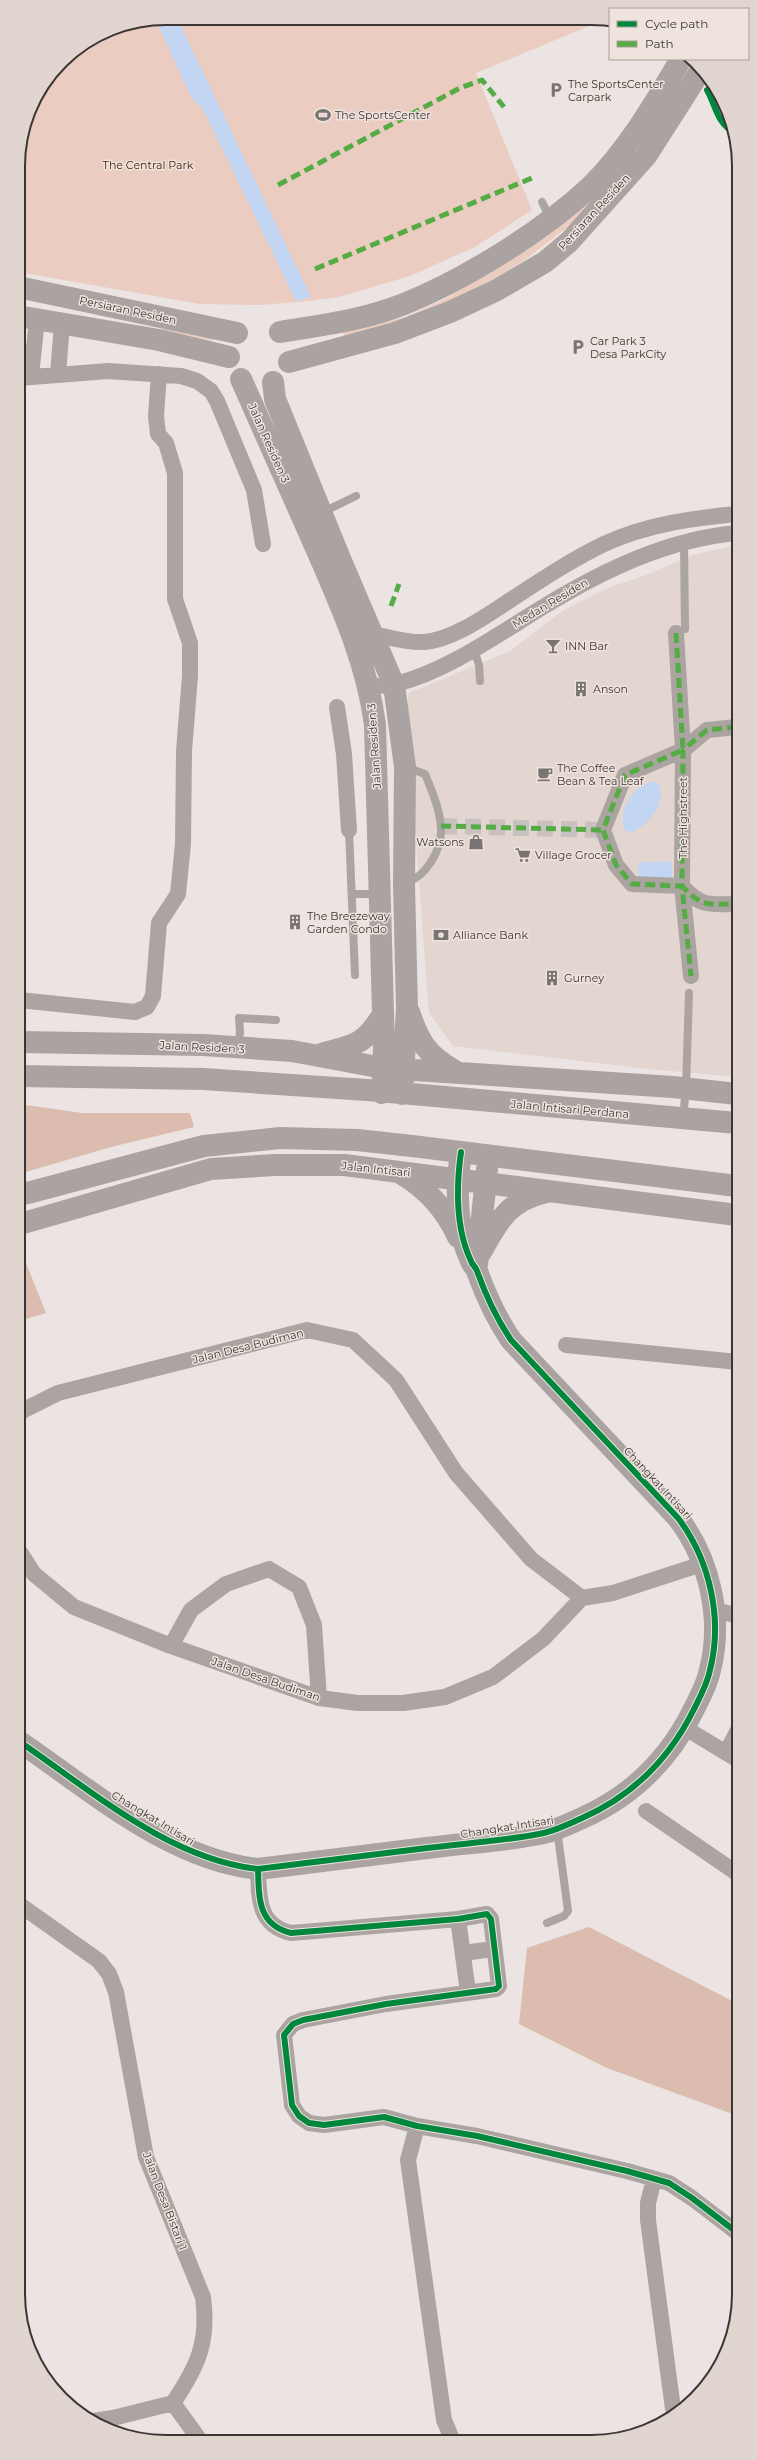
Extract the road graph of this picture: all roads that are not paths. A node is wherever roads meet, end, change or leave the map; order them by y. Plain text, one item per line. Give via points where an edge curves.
1 (680, 60) edge
2 (698, 74) edge
3 (25, 288) edge
4 (28, 318) edge
5 (62, 324) junction
6 (258, 328) junction
7 (229, 357) junction
8 (289, 362) junction
9 (58, 374) junction
10 (159, 374) junction
11 (25, 377) edge
12 (241, 379) junction
13 (273, 382) junction
14 (356, 496) dead end
15 (321, 513) junction
16 (732, 515) edge
17 (732, 534) edge
18 (684, 543) junction
19 (263, 544) dead end
20 (681, 631) joint
21 (373, 634) junction
22 (474, 650) junction
23 (480, 681) dead end
24 (394, 684) junction
25 (369, 686) junction
26 (337, 707) dead end
27 (732, 728) edge
28 (683, 750) junction
29 (405, 767) junction
30 (349, 830) joint
31 (404, 884) junction
32 (682, 886) junction
33 (352, 894) junction
34 (380, 894) junction
35 (732, 904) edge
36 (355, 975) dead end
37 (691, 976) dead end
38 (689, 993) dead end
39 (25, 1001) edge
40 (407, 1008) junction
41 (382, 1016) junction
42 (276, 1020) dead end
43 (25, 1042) edge
44 (237, 1048) junction
45 (316, 1055) junction
46 (394, 1068) junction
47 (456, 1072) junction
48 (25, 1076) edge
49 (686, 1088) junction
50 (392, 1093) junction
51 (732, 1093) edge
52 (683, 1118) junction
53 (732, 1123) edge
54 (461, 1152) junction
55 (488, 1155) junction
56 (398, 1171) junction
57 (458, 1179) junction
58 (485, 1182) junction
59 (732, 1185) edge
60 (553, 1190) junction
61 (25, 1194) edge
62 (732, 1214) edge
63 (25, 1223) edge
64 (475, 1262) junction
65 (566, 1345) dead end
66 (732, 1361) edge
67 (25, 1410) edge
68 (25, 1560) edge
69 (702, 1564) junction
70 (582, 1598) junction
71 (716, 1610) junction
72 (732, 1614) edge
73 (172, 1646) junction
74 (319, 1698) junction
75 (685, 1728) junction
76 (25, 1745) edge
77 (732, 1756) edge
78 (646, 1811) dead end
79 (557, 1829) junction
80 (258, 1869) junction
81 (732, 1870) edge
82 (25, 1909) edge
83 (458, 1919) junction
84 (547, 1923) dead end
85 (493, 1949) junction
86 (463, 1953) junction
87 (468, 1992) junction
88 (417, 2126) junction
89 (654, 2179) junction
90 (732, 2229) edge
91 (172, 2403) junction
92 (673, 2409) dead end
93 (103, 2419) edge
94 (196, 2435) edge
95 (450, 2435) edge

1 - 6 street, Persiaran Residen via 656,102 590,186 546,210 489,261 403,304 337,323
2 - 8 street, Persiaran Residen via 646,156 569,242 545,262 495,291 450,312 395,333
3 - 6 street, Persiaran Residen
4 - 5 street
4 - 11 street
5 - 7 street via 159,340
5 - 9 street
6 - 7 street via 229,348
6 - 8 street via 288,345
7 - 12 street via 230,365
8 - 13 street via 280,377
9 - 10 street via 108,371
9 - 11 street
10 - 19 street via 181,376 197,381 211,391 254,490
10 - 39 street via 156,416 158,434 166,443 175,473 176,599 190,643 184,751 183,844 178,894 159,924 152,996 147,1007 136,1012
12 - 13 street via 256,385
12 - 25 street, Jalan Residen 3 via 346,618
13 - 15 street, Jalan Residen 3 via 275,399
14 - 15 lane
15 - 21 street, Jalan Residen 3
16 - 21 street, Medan Residen via 674,523 632,533 605,544 569,562 476,622 440,639 423,642
17 - 18 street, Medan Residen
18 - 20 lane
18 - 22 street, Medan Residen via 598,575
20 - 28 street, The Highstreet
21 - 24 street, Jalan Residen 3
22 - 23 lane via 479,665
22 - 24 street, Medan Residen
24 - 25 street, Medan Residen
24 - 29 street, Jalan Residen 3
25 - 34 street, Jalan Residen 3 via 375,725
26 - 30 street via 344,754
27 - 28 street via 707,730
28 - 32 street, The Highstreet
28 - 32 street via 625,776 603,830 616,865 632,884
29 - 31 street, Jalan Residen 3
29 - 31 lane via 425,774 442,829 434,859 417,880
30 - 33 lane
31 - 40 street, Jalan Residen 3
32 - 35 street via 693,899 704,904
32 - 37 street, The Highstreet
33 - 34 lane
33 - 36 lane
34 - 41 street, Jalan Residen 3
38 - 49 lane
40 - 46 street, Jalan Residen 3
40 - 47 street via 419,1039 427,1051
41 - 45 street via 371,1033 357,1044
41 - 46 street, Jalan Residen 3
42 - 44 lane via 239,1018
43 - 44 street, Jalan Residen 3 via 203,1045
44 - 45 street, Jalan Residen 3
45 - 46 street, Jalan Residen 3
46 - 47 street
46 - 50 street, Jalan Residen 3
47 - 49 street
48 - 50 street via 203,1079
49 - 51 street
49 - 52 lane
50 - 52 street, Jalan Intisari Perdana
52 - 53 street, Jalan Intisari Perdana
54 - 55 street
54 - 57 street, Changkat Intisari
54 - 61 street via 357,1140 280,1138 232,1141 204,1146
55 - 58 street, Changkat Intisari
55 - 59 street
56 - 57 street, Jalan Intisari
56 - 63 street, Jalan Intisari via 344,1165 275,1165 211,1169
56 - 64 street via 422,1186 440,1207
57 - 58 street, Jalan Intisari
57 - 64 street, Changkat Intisari via 460,1227
58 - 60 street, Jalan Intisari
58 - 64 street, Changkat Intisari
60 - 62 street, Jalan Intisari
60 - 64 street via 528,1196 515,1204 495,1226
64 - 69 street, Changkat Intisari via 495,1317 511,1340 678,1518 687,1530
65 - 66 street
67 - 70 street, Jalan Desa Budiman via 58,1393 307,1330 353,1340 396,1380 456,1473 531,1559
68 - 73 street, Jalan Desa Budiman via 34,1574 74,1607
69 - 70 street via 613,1593
69 - 71 street, Changkat Intisari
70 - 74 street, Jalan Desa Budiman via 543,1639 493,1677 445,1697 403,1703 358,1703
71 - 72 street
71 - 75 street, Changkat Intisari via 717,1632 707,1683
73 - 74 street, Jalan Desa Budiman
73 - 74 street via 190,1610 226,1584 269,1569 300,1587 314,1625
75 - 77 street
75 - 79 street, Changkat Intisari via 661,1762 639,1784 618,1800
76 - 80 street, Changkat Intisari via 119,1811 185,1850 233,1866
78 - 81 street
79 - 80 street, Changkat Intisari via 512,1838
79 - 84 lane via 568,1911 564,1916
80 - 83 street via 261,1907 268,1921 278,1930 291,1933
82 - 91 street, Jalan Desa Bistari 1 via 99,1961 109,1974 116,1992 146,2157 203,2296 206,2321 202,2348 188,2380
83 - 85 street via 489,1916
83 - 86 street
85 - 86 street
85 - 87 street via 499,1986 496,1989
86 - 87 street
87 - 88 street via 303,2020 293,2024 284,2035 292,2104 299,2116 309,2124 324,2125 384,2117
88 - 89 street via 477,2136
88 - 95 street via 410,2144 408,2166 444,2420
89 - 90 street via 669,2183
89 - 92 street via 648,2203 648,2220
91 - 93 street
91 - 94 street

